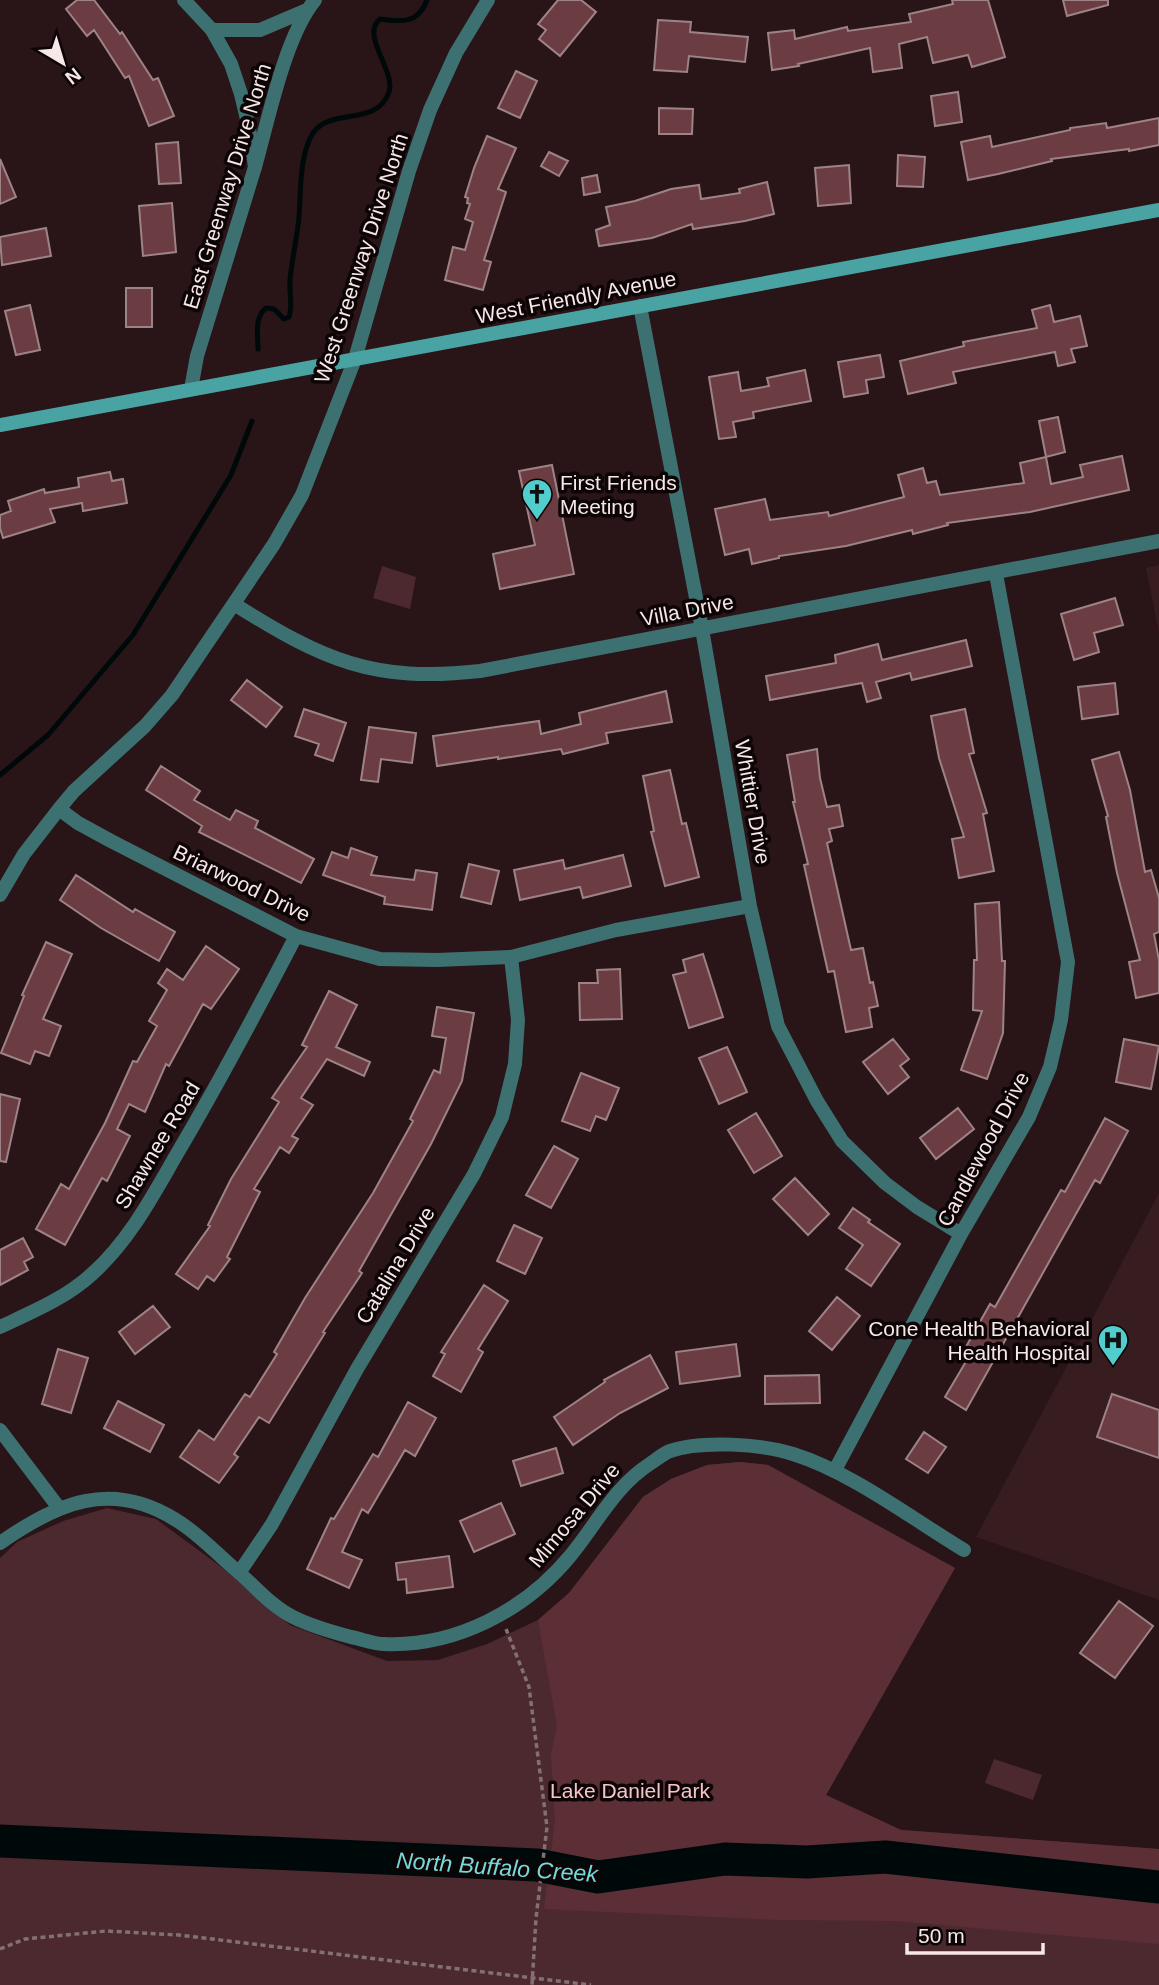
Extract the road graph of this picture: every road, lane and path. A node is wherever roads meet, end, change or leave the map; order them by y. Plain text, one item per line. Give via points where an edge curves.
1 (184, 0) edge
2 (488, 0) edge
3 (311, 5) edge
4 (212, 30) junction
5 (255, 167) junction
6 (1159, 210) edge
7 (640, 306) junction
8 (355, 359) junction
9 (191, 389) junction
10 (0, 425) edge
11 (1159, 541) edge
12 (996, 574) junction
13 (234, 604) junction
14 (702, 629) junction
15 (59, 809) junction
16 (0, 895) edge
17 (750, 906) junction
18 (296, 936) junction
19 (511, 957) junction
20 (961, 1234) junction
21 (0, 1327) edge
22 (0, 1430) edge
23 (835, 1470) junction
24 (59, 1508) junction
25 (0, 1543) edge
26 (964, 1550) dead end
27 (239, 1573) junction
28 (500, 1616) junction
29 (0, 1949) edge
30 (532, 1978) junction
31 (532, 1985) edge
32 (591, 1985) edge

1 - 4 street
2 - 8 street, West Greenway Drive North via 456,53 430,110
3 - 4 street via 260,30
3 - 5 street, East Greenway Drive North via 294,37
4 - 5 street via 241,94
5 - 9 street, East Greenway Drive North
6 - 7 main road, West Friendly Avenue
7 - 8 main road, West Friendly Avenue
7 - 14 street, Whittier Drive
8 - 9 main road, West Friendly Avenue
8 - 13 street, West Greenway Drive North via 302,495
9 - 10 main road, West Friendly Avenue
11 - 12 street, Villa Drive
12 - 14 street, Villa Drive
12 - 20 street, Candlewood Drive via 1068,962 1050,1068 1029,1117
13 - 14 street, Villa Drive via 327,656 405,675 480,671
13 - 15 street, West Greenway Drive North via 172,695
14 - 17 street, Whittier Drive
15 - 16 street, West Greenway Drive North
15 - 18 street, Briarwood Drive via 111,841
17 - 19 street, Briarwood Drive via 616,930
17 - 20 street, Whittier Drive via 778,1026 842,1141 885,1183
18 - 19 street, Briarwood Drive via 380,959
18 - 21 street, Shawnee Road via 231,1061 115,1251 90,1276 53,1301
19 - 27 street, Catalina Drive via 518,1020 516,1065 502,1116 474,1174 357,1369 272,1524
20 - 23 street, Candlewood Drive
22 - 24 street
23 - 26 street, Mimosa Drive
23 - 28 street, Mimosa Drive via 759,1447 717,1444 670,1451 632,1475 544,1585
24 - 25 street, Mimosa Drive
24 - 27 street, Mimosa Drive via 110,1498 140,1502 177,1520
27 - 28 street, Mimosa Drive via 293,1617 334,1633 383,1644 439,1640
28 - 30 path via 528,1687 547,1827
29 - 30 path via 25,1939 106,1931 261,1944
30 - 31 path
30 - 32 path

